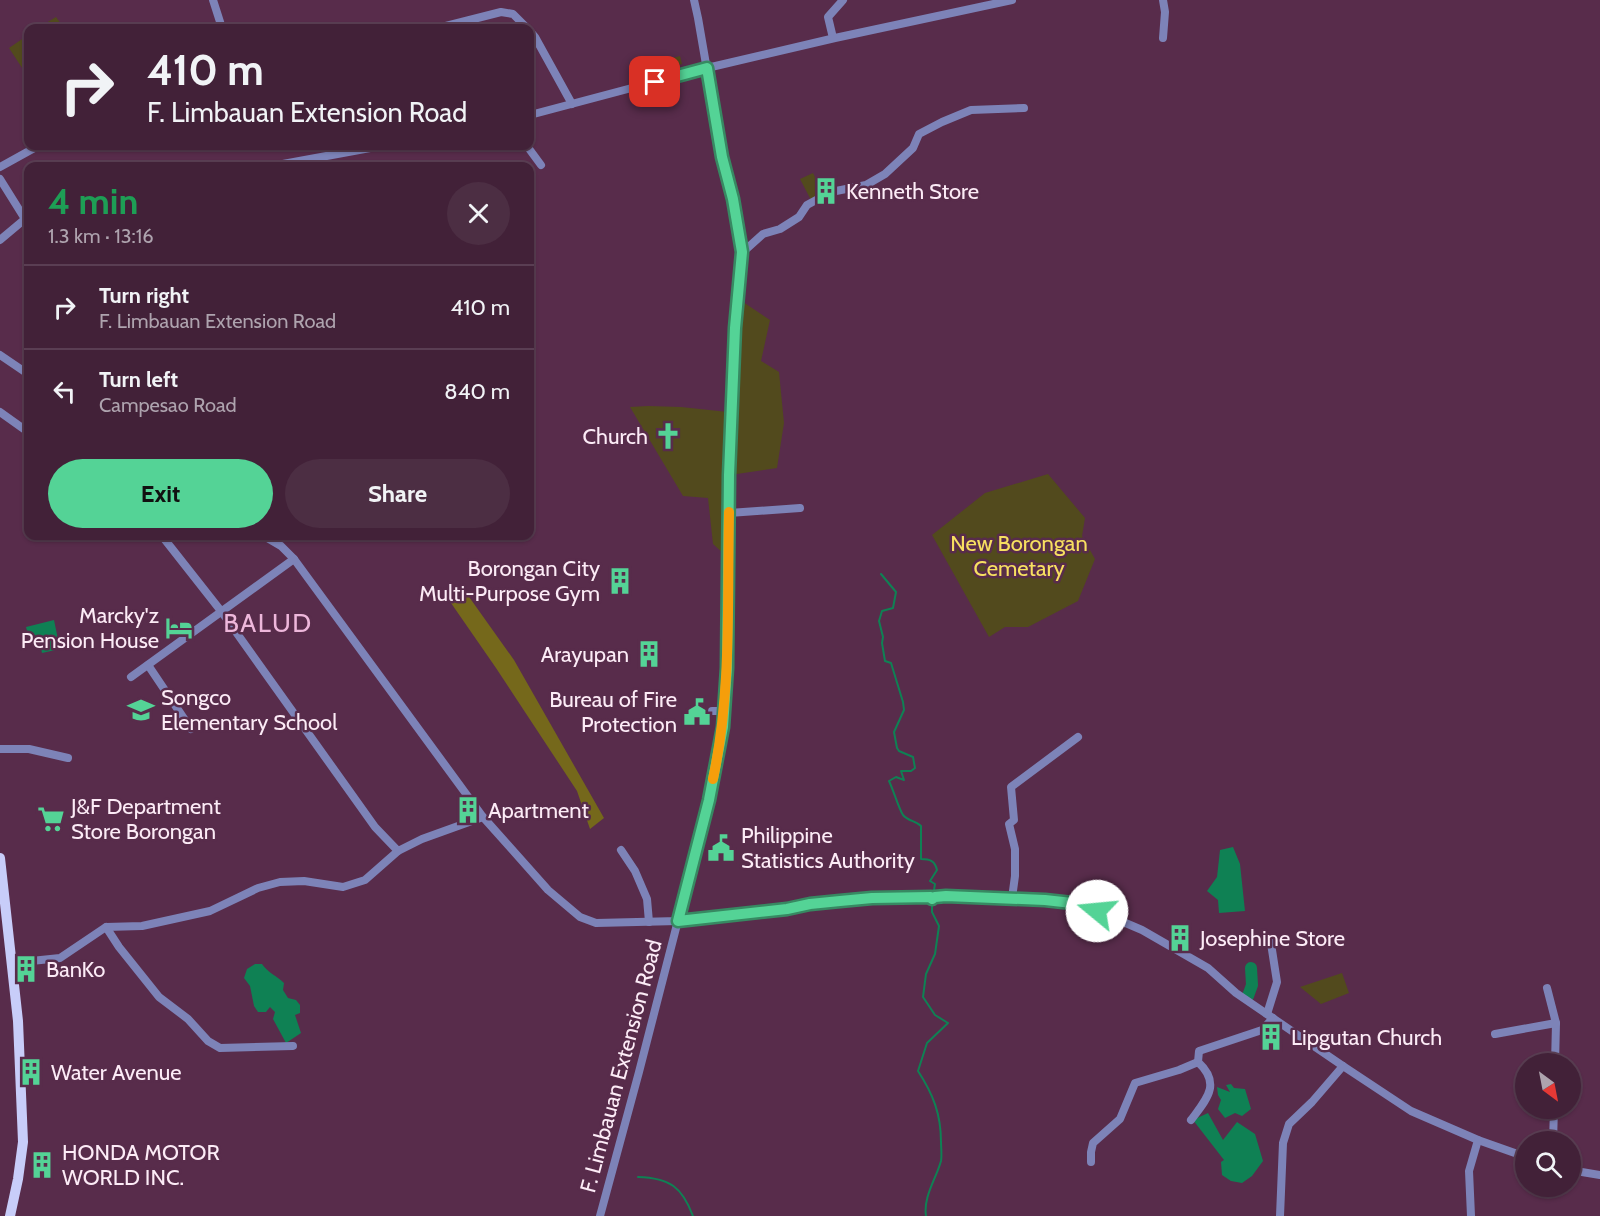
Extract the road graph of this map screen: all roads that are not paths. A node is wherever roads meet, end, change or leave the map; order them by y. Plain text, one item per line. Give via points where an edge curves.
1 (213, 0) edge
2 (694, 0) edge
3 (843, 0) edge
4 (1012, 0) edge
5 (1163, 0) edge
6 (221, 24) edge
7 (454, 24) edge
8 (522, 24) edge
9 (534, 36) edge
10 (833, 38) junction
11 (1163, 38) dead end
12 (707, 68) junction
13 (572, 104) junction
14 (1024, 108) dead end
15 (534, 114) edge
16 (31, 150) edge
17 (359, 150) edge
18 (530, 150) edge
19 (294, 162) edge
20 (541, 165) dead end
21 (0, 167) edge
22 (0, 179) edge
23 (24, 215) edge
24 (24, 221) edge
25 (0, 240) edge
26 (742, 252) junction
27 (0, 355) edge
28 (24, 371) edge
29 (0, 412) edge
30 (24, 429) edge
31 (800, 508) dead end
32 (729, 513) junction
33 (165, 540) edge
34 (271, 540) edge
35 (294, 559) junction
36 (221, 611) junction
37 (148, 666) junction
38 (131, 677) dead end
39 (712, 711) dead end
40 (724, 711) junction
41 (191, 729) dead end
42 (1077, 737) dead end
43 (0, 749) edge
44 (68, 758) dead end
45 (483, 817) junction
46 (621, 850) dead end
47 (398, 851) junction
48 (0, 858) edge
49 (1012, 898) junction
50 (678, 921) junction
51 (649, 922) junction
52 (106, 927) junction
53 (1269, 937) dead end
54 (12, 963) junction
55 (1547, 988) dead end
56 (1270, 1016) junction
57 (1556, 1023) junction
58 (1494, 1034) dead end
59 (293, 1046) dead end
60 (1555, 1053) edge
61 (1198, 1062) junction
62 (1343, 1066) junction
63 (1191, 1120) dead end
64 (1478, 1140) junction
65 (1515, 1153) edge
66 (1091, 1162) dead end
67 (1581, 1172) edge
68 (1600, 1175) edge
69 (10, 1216) edge
70 (600, 1216) edge
71 (1281, 1216) edge
72 (1471, 1216) edge

1 - 6 street
2 - 12 street, F. Limbauan Extension Road
3 - 10 street via 828,17
4 - 10 street
5 - 11 street
7 - 8 street via 501,12 513,14
9 - 13 street
10 - 12 street
12 - 13 street
12 - 26 street, F. Limbauan Extension Road
13 - 15 street
14 - 26 street via 971,110 942,122 919,134 914,148 885,174 866,185 831,192 807,205 798,217 764,234
16 - 21 street
17 - 19 street
18 - 20 street
22 - 23 street
24 - 25 street
26 - 32 street, F. Limbauan Extension Road via 735,328
27 - 28 street
29 - 30 street
31 - 32 street
32 - 40 street, F. Limbauan Extension Road
33 - 36 street
34 - 35 street
35 - 36 street
35 - 45 street
36 - 37 street
36 - 47 street via 375,827
37 - 38 street
37 - 41 street
39 - 40 street
40 - 50 street, F. Limbauan Extension Road via 709,800
42 - 49 street via 1011,787 1014,820 1009,825 1015,849
43 - 44 street via 29,749
45 - 47 street
45 - 51 street via 548,890 580,917 596,923
46 - 51 street via 647,899
47 - 52 street via 365,880 343,887 280,882 210,911 142,926
48 - 54 main road
49 - 50 street via 872,898
49 - 56 street via 1081,904 1142,930 1208,968
50 - 51 street
50 - 70 street, F. Limbauan Extension Road
52 - 54 street via 60,958
52 - 59 street via 159,997 188,1019 208,1041 220,1048
53 - 56 street via 1277,982
54 - 69 main road via 23,1142
55 - 57 street
56 - 61 street via 1262,1030 1199,1051
56 - 62 street
57 - 58 street
57 - 60 street
61 - 63 street via 1210,1080 1210,1094
61 - 66 street via 1135,1083 1120,1119 1093,1143
62 - 64 street via 1411,1111
62 - 71 street via 1289,1124 1283,1143
64 - 65 street
64 - 72 street via 1469,1171
67 - 68 street

